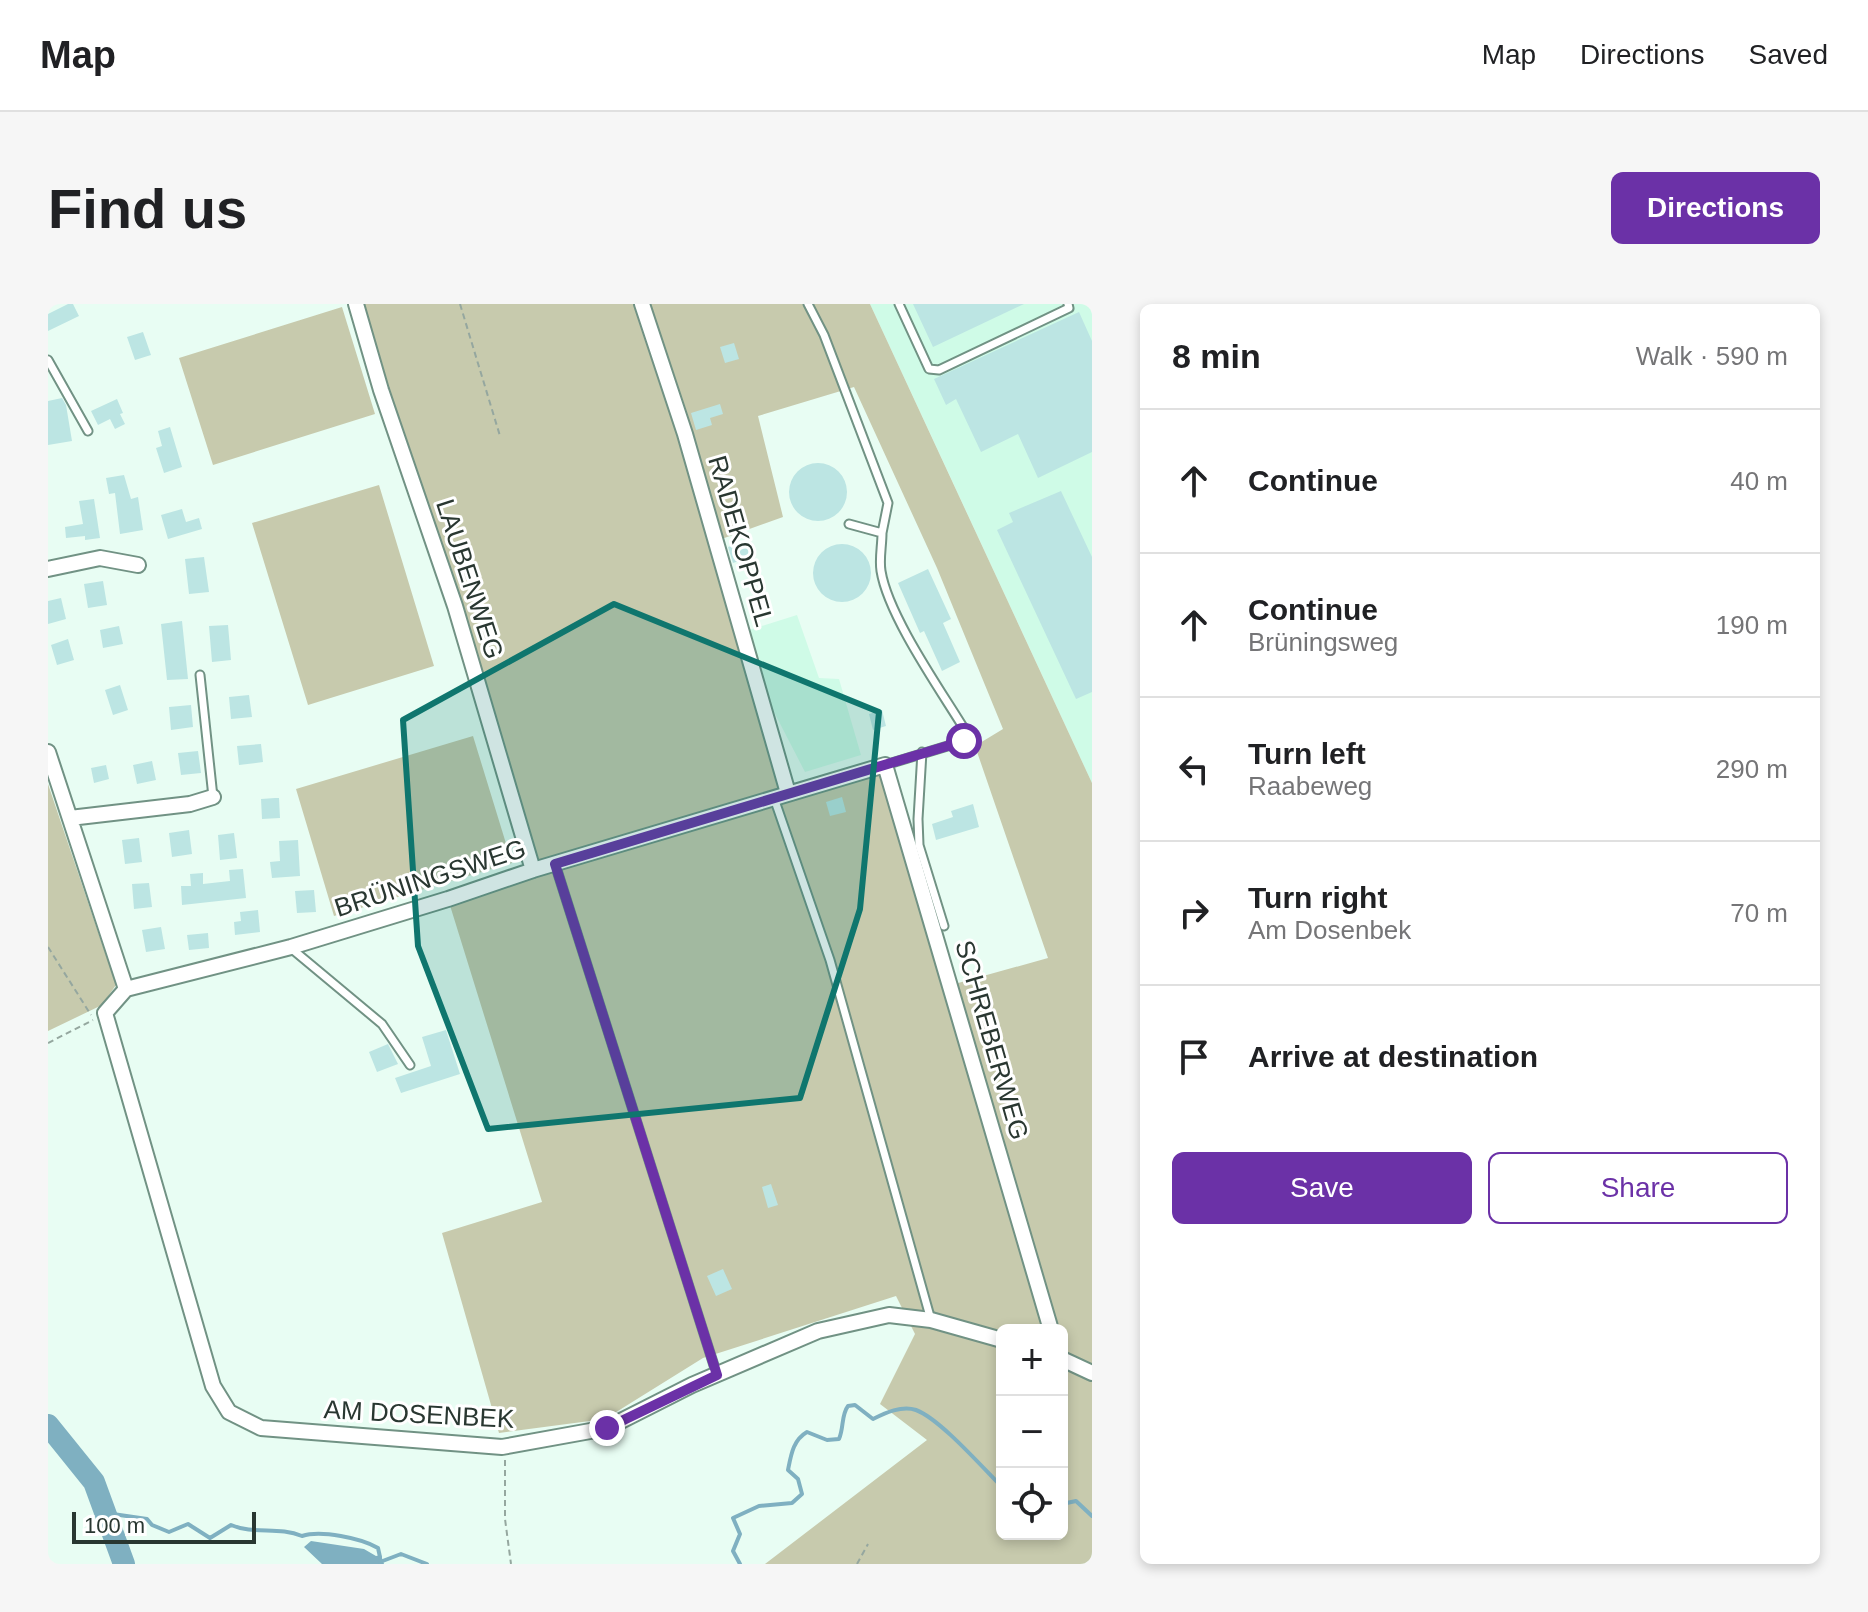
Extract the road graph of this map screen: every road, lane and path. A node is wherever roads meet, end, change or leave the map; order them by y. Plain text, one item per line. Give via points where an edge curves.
1 (356, 304) edge
2 (460, 304) edge
3 (642, 304) edge
4 (808, 304) edge
5 (899, 304) edge
6 (1068, 304) edge
7 (48, 360) edge
8 (88, 431) dead end
9 (500, 436) dead end
10 (849, 524) dead end
11 (882, 533) junction
12 (138, 565) dead end
13 (48, 569) edge
14 (200, 675) dead end
15 (48, 752) edge
16 (922, 752) junction
17 (885, 765) junction
18 (781, 795) junction
19 (213, 797) joint
20 (70, 818) junction
21 (555, 864) junction
22 (533, 870) junction
23 (944, 926) dead end
24 (48, 947) edge
25 (291, 947) junction
26 (126, 989) junction
27 (48, 1043) edge
28 (410, 1065) dead end
29 (931, 1320) junction
30 (1049, 1324) edge
31 (996, 1338) edge
32 (1068, 1362) edge
33 (1092, 1373) edge
34 (717, 1375) junction
35 (502, 1447) junction
36 (868, 1544) dead end
37 (511, 1564) edge
38 (857, 1564) edge

1 - 22 street, LAUBENWEG via 455,606
2 - 9 path
3 - 18 street, RADEKOPPEL via 685,434
4 - 11 lane via 888,503
5 - 6 lane via 929,369 939,370 1069,308
7 - 8 lane
10 - 11 lane
11 - 16 lane via 885,587 963,727 964,741
12 - 13 street via 100,558
14 - 19 lane
15 - 20 street
16 - 17 lane
16 - 23 lane via 919,845
17 - 18 street, BRÜNINGSWEG
17 - 30 street, SCHREBERWEG
18 - 21 street, BRÜNINGSWEG
18 - 29 lane
19 - 20 street
20 - 26 street
21 - 22 street, BRÜNINGSWEG
21 - 34 lane
22 - 25 street, BRÜNINGSWEG
24 - 27 path via 94,1019
25 - 26 street, BRÜNINGSWEG
25 - 28 lane via 382,1024
26 - 35 street, AM DOSENBEK via 105,1013 213,1386 229,1412 261,1428
29 - 31 street, AM DOSENBEK
29 - 34 street, AM DOSENBEK via 889,1315 818,1331
32 - 33 street
34 - 35 street, AM DOSENBEK via 607,1428
35 - 37 path
36 - 38 path

